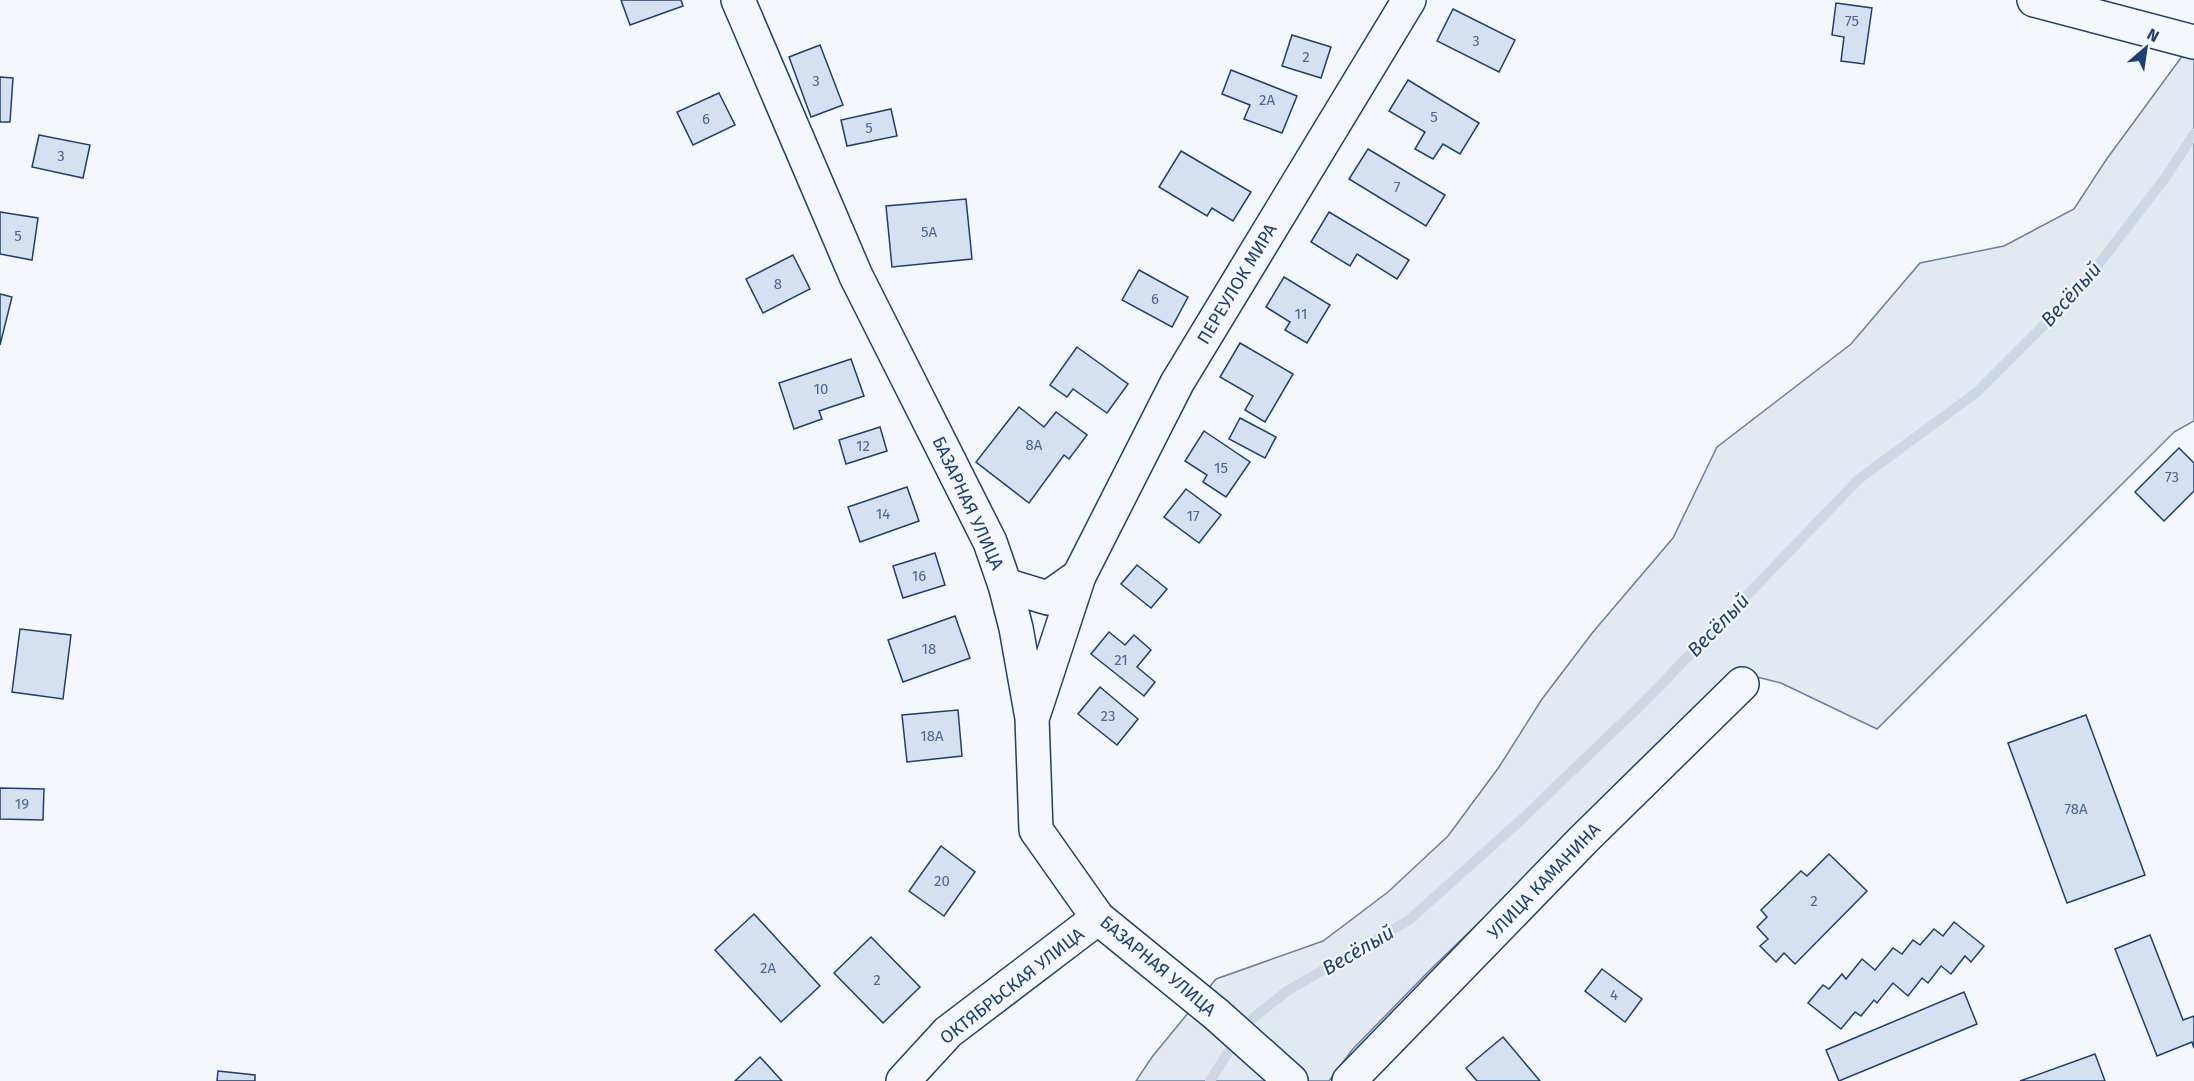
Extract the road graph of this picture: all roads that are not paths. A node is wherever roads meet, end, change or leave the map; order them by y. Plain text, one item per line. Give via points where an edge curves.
1 (738, 0) edge
2 (1409, 0) edge
3 (2034, 0) edge
4 (2194, 42) edge
5 (1079, 576) junction
6 (1005, 585) junction
7 (1742, 684) dead end
8 (1032, 718) junction
9 (1098, 918) junction
10 (1286, 1076) edge
11 (903, 1081) edge
12 (1349, 1081) edge

1 - 6 street, БАЗАРНАЯ УЛИЦА via 856,276 990,542
2 - 5 street, ПЕРЕУЛОК МИРА via 1177,383
3 - 4 street
5 - 6 street, ПЕРЕУЛОК МИРА via 1048,598
5 - 8 street, ПЕРЕУЛОК МИРА
6 - 8 street, БАЗАРНАЯ УЛИЦА
7 - 12 street, УЛИЦА КАМАНИНА via 1584,839
8 - 9 street, БАЗАРНАЯ УЛИЦА via 1036,830
9 - 10 street, БАЗАРНАЯ УЛИЦА
9 - 11 street, ОКТЯБРЬСКАЯ УЛИЦА via 948,1032

